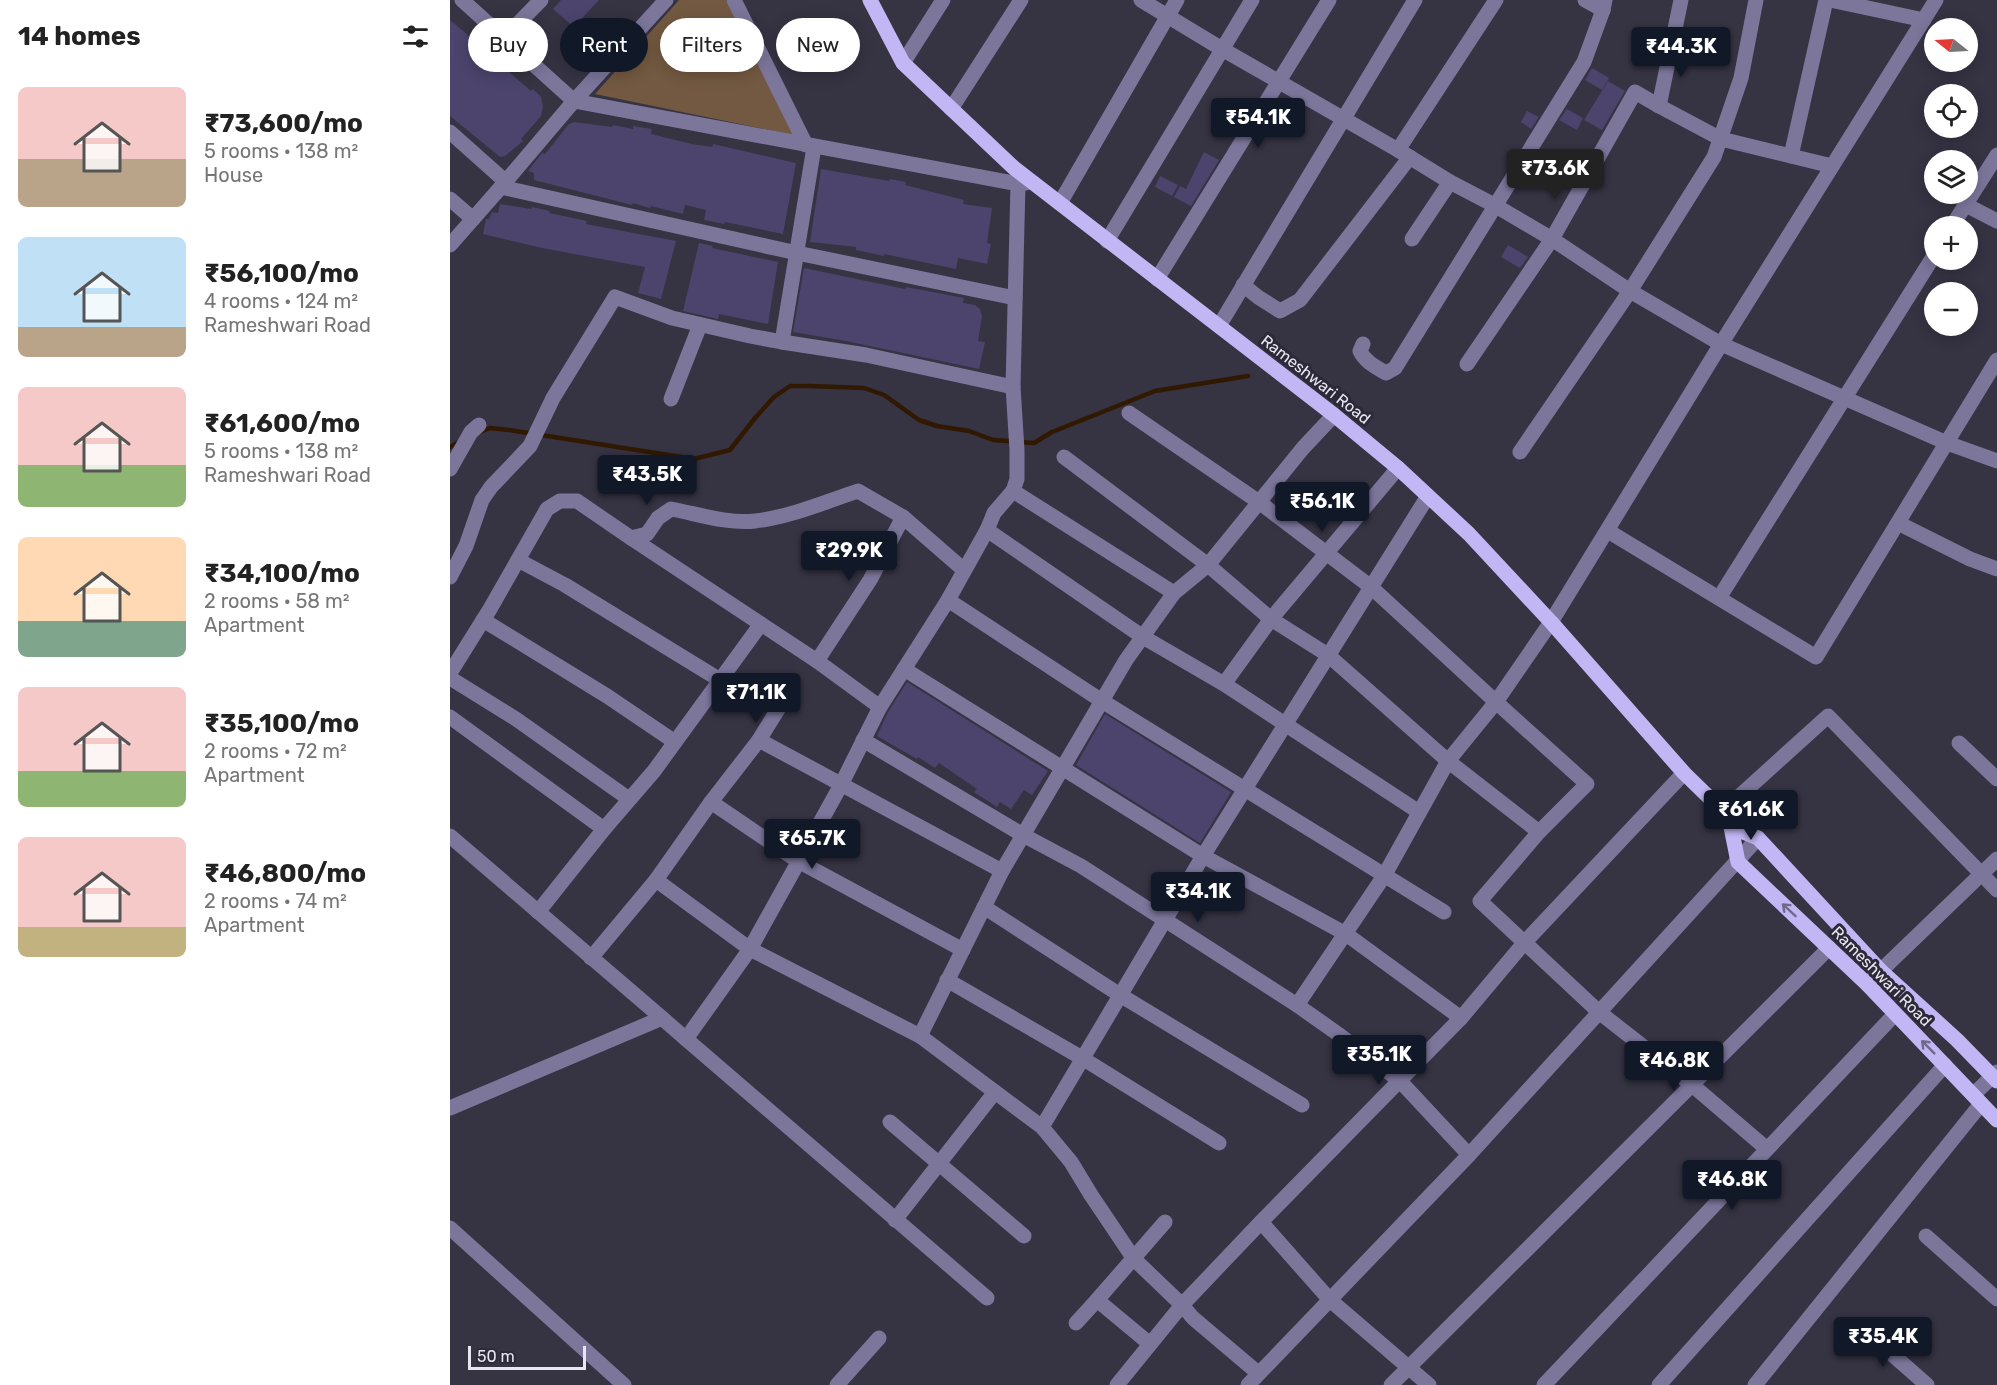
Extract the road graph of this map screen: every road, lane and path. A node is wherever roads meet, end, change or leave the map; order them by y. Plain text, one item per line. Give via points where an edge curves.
1 (462, 0) edge
2 (541, 0) edge
3 (666, 0) edge
4 (734, 0) edge
5 (870, 0) edge
6 (943, 0) edge
7 (1021, 0) edge
8 (1141, 0) edge
9 (1177, 0) edge
10 (1252, 0) edge
11 (1329, 0) edge
12 (1415, 0) edge
13 (1496, 0) edge
14 (1585, 0) edge
15 (1681, 0) edge
16 (1756, 0) edge
17 (1828, 0) edge
18 (1936, 0) edge
19 (1604, 5) edge
20 (1168, 16) junction
21 (482, 18) edge
22 (523, 18) edge
23 (1925, 18) edge
24 (1924, 20) joint
25 (1222, 49) junction
26 (903, 63) junction
27 (542, 72) edge
28 (1280, 82) junction
29 (574, 101) junction
30 (1659, 106) junction
31 (951, 109) junction
32 (1344, 118) junction
33 (450, 132) edge
34 (1721, 139) junction
35 (810, 146) junction
36 (1404, 154) junction
37 (1997, 155) edge
38 (1791, 156) junction
39 (1832, 166) junction
40 (1450, 182) junction
41 (1025, 183) junction
42 (504, 185) junction
43 (450, 199) edge
44 (1060, 203) junction
45 (1966, 205) junction
46 (1496, 206) junction
47 (1959, 216) edge
48 (473, 219) junction
49 (1997, 221) edge
50 (1552, 238) junction
51 (1412, 239) dead end
52 (1107, 241) junction
53 (450, 245) edge
54 (797, 253) junction
55 (1925, 270) edge
56 (1157, 279) junction
57 (1243, 285) junction
58 (1630, 291) junction
59 (1015, 298) junction
60 (700, 325) junction
61 (1219, 326) junction
62 (782, 342) junction
63 (1363, 344) dead end
64 (1720, 344) junction
65 (1997, 360) edge
66 (1467, 364) dead end
67 (1013, 387) junction
68 (1844, 398) junction
69 (670, 399) dead end
70 (1129, 413) dead end
71 (1334, 415) junction
72 (475, 428) dead end
73 (1947, 443) junction
74 (1520, 452) dead end
75 (1064, 457) dead end
76 (1997, 461) edge
77 (1398, 468) junction
78 (450, 469) edge
79 (1013, 491) junction
80 (1428, 496) junction
81 (1258, 502) junction
82 (903, 517) junction
83 (1898, 523) junction
84 (987, 531) junction
85 (1608, 531) junction
86 (631, 538) junction
87 (1327, 552) junction
88 (518, 560) junction
89 (1208, 565) junction
90 (964, 570) junction
91 (1997, 570) edge
92 (450, 577) edge
93 (1371, 587) junction
94 (1174, 593) junction
95 (1719, 598) junction
96 (948, 600) junction
97 (1270, 619) junction
98 (483, 620) junction
99 (1551, 622) junction
100 (761, 624) junction
101 (1143, 637) junction
102 (1328, 655) junction
103 (817, 661) junction
104 (904, 669) junction
105 (450, 673) edge
106 (450, 678) edge
107 (720, 680) junction
108 (1224, 684) junction
109 (788, 693) dead end
110 (1102, 701) junction
111 (1496, 702) junction
112 (880, 707) junction
113 (450, 717) edge
114 (1285, 725) junction
115 (759, 740) junction
116 (863, 740) junction
117 (675, 742) junction
118 (1959, 743) dead end
119 (1448, 761) junction
120 (1062, 769) junction
121 (1684, 773) junction
122 (1997, 779) edge
123 (841, 785) junction
124 (1245, 789) junction
125 (629, 799) junction
126 (711, 802) junction
127 (1723, 811) junction
128 (1419, 812) junction
129 (1731, 826) junction
130 (604, 829) junction
131 (1539, 832) junction
132 (1023, 834) junction
133 (450, 836) edge
134 (1758, 838) junction
135 (1203, 856) junction
136 (1997, 859) edge
137 (798, 861) junction
138 (1738, 862) junction
139 (1002, 871) junction
140 (1981, 874) junction
141 (1384, 876) junction
142 (656, 880) junction
143 (1997, 890) edge
144 (984, 907) junction
145 (538, 912) junction
146 (1444, 912) dead end
147 (1164, 921) junction
148 (1346, 934) junction
149 (1524, 943) junction
150 (1829, 948) junction
151 (750, 949) junction
152 (963, 950) junction
153 (591, 958) junction
154 (1881, 971) junction
155 (947, 980) junction
156 (1867, 984) junction
157 (1120, 995) junction
158 (1298, 1005) junction
159 (1599, 1012) junction
160 (1895, 1014) junction
161 (662, 1018) junction
162 (1461, 1018) junction
163 (921, 1036) junction
164 (686, 1039) junction
165 (1083, 1058) junction
166 (1944, 1065) junction
167 (1995, 1076) edge
168 (1400, 1081) junction
169 (1690, 1085) junction
170 (995, 1092) junction
171 (1977, 1099) junction
172 (1302, 1105) dead end
173 (450, 1108) edge
174 (1997, 1120) edge
175 (890, 1122) dead end
176 (1042, 1127) junction
177 (1219, 1143) dead end
178 (1767, 1149) junction
179 (1469, 1155) junction
180 (940, 1163) junction
181 (895, 1220) junction
182 (1165, 1222) dead end
183 (1261, 1222) junction
184 (450, 1228) edge
185 (1024, 1236) dead end
186 (1926, 1236) dead end
187 (1134, 1259) junction
188 (987, 1298) dead end
189 (1997, 1299) edge
190 (1097, 1300) junction
191 (1330, 1300) junction
192 (1182, 1305) junction
193 (1076, 1323) dead end
194 (1860, 1326) dead end
195 (879, 1338) dead end
196 (1150, 1344) junction
197 (1408, 1366) junction
198 (1258, 1373) junction
199 (624, 1385) edge
200 (837, 1385) edge
201 (1117, 1385) edge
202 (1248, 1385) edge
203 (1391, 1385) edge
204 (1429, 1385) edge
205 (1544, 1385) edge
206 (1659, 1385) edge
207 (1755, 1385) edge
208 (1927, 1385) edge

1 - 21 street
2 - 22 street
3 - 29 street
4 - 35 street
5 - 26 main road, Rameshwari Road
6 - 26 street
7 - 31 street
8 - 20 street
9 - 20 street
10 - 25 street
11 - 28 street
12 - 32 street
13 - 36 street
14 - 19 street
15 - 30 street
16 - 34 street via 1741,78
17 - 24 street
17 - 38 street
18 - 23 street
19 - 46 street via 1584,62
20 - 25 street
20 - 44 street
24 - 39 street
25 - 28 street
25 - 52 street
26 - 31 main road, Rameshwari Road
27 - 29 street
28 - 32 street
28 - 56 street
29 - 35 street
29 - 42 street
30 - 34 street
30 - 50 street via 1635,92
31 - 41 main road, Rameshwari Road
32 - 36 street
32 - 57 street
33 - 42 street
34 - 38 street
34 - 58 street via 1714,157
35 - 41 street
35 - 54 street
36 - 40 street
36 - 57 street via 1300,300 1280,310
37 - 45 street
38 - 39 street
39 - 64 street
40 - 46 street
40 - 51 street
41 - 44 main road, Rameshwari Road
41 - 59 street
42 - 48 street
42 - 54 street
43 - 48 street
44 - 52 main road, Rameshwari Road
45 - 47 street
45 - 49 street
46 - 50 street
46 - 63 street via 1395,368 1386,373 1363,358
48 - 53 street
50 - 58 street
50 - 66 street
52 - 56 main road, Rameshwari Road
54 - 59 street
54 - 62 street
55 - 68 street
56 - 61 main road, Rameshwari Road
57 - 61 street
58 - 64 street
58 - 74 street
59 - 67 street
60 - 62 street
60 - 69 street
60 - 92 street via 615,297 553,398 530,446 482,500
61 - 71 main road, Rameshwari Road
62 - 67 street via 866,355
64 - 68 street
64 - 85 street
65 - 73 street
67 - 79 street via 1017,442 1017,479
68 - 73 street
68 - 95 street
70 - 81 street
71 - 77 main road, Rameshwari Road
71 - 81 street
72 - 78 street
73 - 76 street
73 - 83 street
75 - 89 street
77 - 80 main road, Rameshwari Road
77 - 87 street
79 - 84 street via 994,513
79 - 94 street
80 - 93 street
80 - 99 main road, Rameshwari Road
81 - 87 street
81 - 89 street
82 - 86 street via 858,491 753,521 671,509 658,518 647,534
82 - 90 street
82 - 103 street via 870,580
83 - 91 street
83 - 95 street via 1816,657
84 - 90 street
84 - 101 street
85 - 95 street
85 - 99 street
86 - 88 street via 576,501 560,501 547,509
86 - 100 street
87 - 93 street
87 - 97 street
88 - 98 street
88 - 107 street
89 - 94 street
89 - 97 street
90 - 96 street
93 - 102 street
93 - 111 street
94 - 101 street
96 - 104 street
96 - 110 street
97 - 102 street
97 - 108 street
98 - 105 street
98 - 117 street
99 - 111 street
99 - 121 main road, Rameshwari Road
100 - 103 street
100 - 107 street
101 - 108 street
101 - 110 street
102 - 114 street
102 - 119 street
103 - 112 street
104 - 112 street
104 - 120 street
106 - 125 street
107 - 117 street
108 - 114 street
109 - 115 street
110 - 120 street
110 - 124 street
111 - 119 street
111 - 131 street via 1587,784
112 - 116 street
113 - 130 street
114 - 124 street
114 - 128 street
115 - 123 street
115 - 126 street
116 - 123 street
116 - 132 street
117 - 125 street
118 - 122 street
119 - 128 street
119 - 131 street
120 - 132 street
120 - 135 street
121 - 127 main road, Rameshwari Road
121 - 149 street
123 - 137 street
123 - 139 street
124 - 135 street
124 - 141 street
125 - 130 street
126 - 137 street
126 - 142 street
127 - 129 main road, Rameshwari Road
127 - 140 street via 1828,716
128 - 141 street
129 - 134 main road
129 - 138 main road, Rameshwari Road
130 - 145 street
131 - 149 street via 1480,901
132 - 139 street
132 - 147 street via 1081,866
133 - 145 street
134 - 138 street
134 - 154 main road
135 - 147 street
135 - 148 street
136 - 140 street
137 - 151 street
137 - 152 street
150 -> 138 main road, Rameshwari Road
138 - 159 street
139 - 144 street
140 - 143 street
140 - 154 street
141 - 146 street
141 - 148 street
142 - 151 street
142 - 153 street
144 - 152 street
144 - 157 street
145 - 153 street
147 - 157 street
147 - 158 street
148 - 158 street
148 - 162 street
149 - 159 street
149 - 162 street
150 - 156 main road, Rameshwari Road
150 - 169 street
151 - 163 street
151 - 164 street
152 - 155 street
153 - 161 street
154 - 156 street
154 - 167 main road
155 - 163 street
155 - 165 street
156 - 160 main road, Rameshwari Road
157 - 165 street
157 - 172 street
158 - 168 street
159 - 169 street
159 - 179 street
166 -> 160 main road, Rameshwari Road
160 - 178 street
161 - 164 street
161 - 173 street
162 - 168 street
163 - 170 street
164 - 181 street
165 - 176 street
165 - 177 street
166 - 171 main road, Rameshwari Road
166 - 206 street
167 - 171 street
168 - 179 street
168 - 183 street
169 - 178 street
169 - 197 street
170 - 176 street
170 - 180 street
171 - 174 main road, Rameshwari Road
171 - 207 street
175 - 180 street
176 - 187 street via 1071,1162
178 - 205 street
179 - 191 street
180 - 181 street
180 - 185 street
181 - 188 street
182 - 187 street
183 - 191 street
183 - 192 street
184 - 199 street
186 - 189 street
187 - 190 street
187 - 192 street
190 - 193 street
190 - 196 street
191 - 197 street
191 - 198 street
192 - 196 street
192 - 198 street
194 - 208 street
195 - 200 street
196 - 201 street
197 - 203 street
197 - 204 street
198 - 202 street

